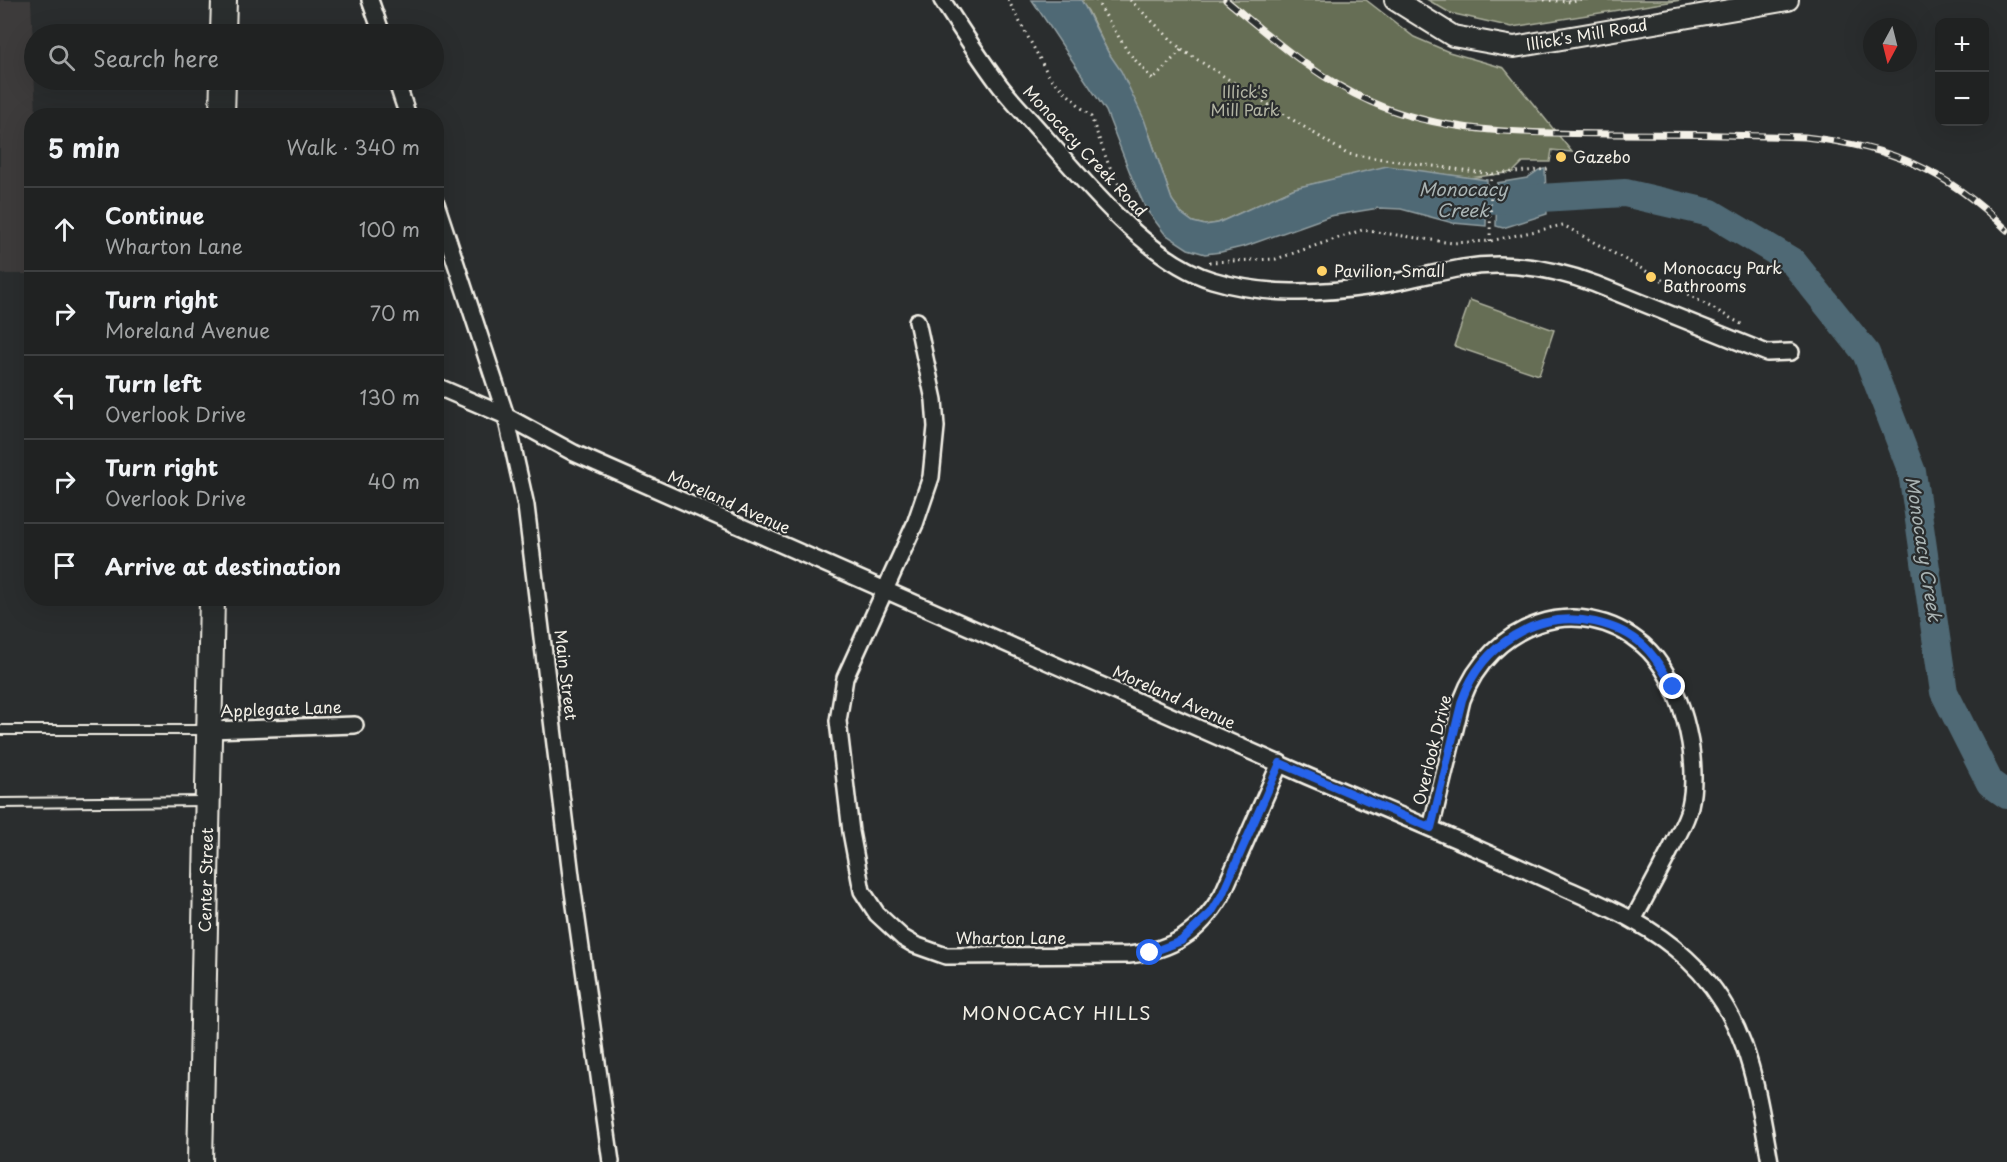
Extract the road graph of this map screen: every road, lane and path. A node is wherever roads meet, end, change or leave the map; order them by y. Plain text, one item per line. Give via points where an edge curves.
1 (224, 0) edge
2 (370, 0) edge
3 (942, 0) edge
4 (1008, 0) edge
5 (1096, 0) edge
6 (1130, 0) edge
7 (1395, 0) edge
8 (1544, 0) edge
9 (1581, 0) edge
10 (1788, 0) edge
11 (223, 24) edge
12 (378, 24) edge
13 (1182, 50) junction
14 (223, 90) edge
15 (399, 90) edge
16 (222, 108) edge
17 (405, 108) edge
18 (1549, 169) dead end
19 (1491, 174) junction
20 (1130, 206) dead end
21 (444, 227) edge
22 (1490, 241) junction
23 (1201, 261) dead end
24 (917, 321) dead end
25 (1743, 326) dead end
26 (1791, 352) dead end
27 (444, 389) edge
28 (506, 416) junction
29 (886, 591) junction
30 (212, 606) edge
31 (355, 725) dead end
32 (0, 730) edge
33 (209, 730) junction
34 (1280, 763) junction
35 (207, 801) junction
36 (0, 803) edge
37 (1431, 828) junction
38 (1633, 920) junction
39 (200, 1162) edge
40 (611, 1162) edge
41 (1770, 1162) edge

1 - 11 main road
2 - 12 street
3 - 26 street, Monocacy Creek Road via 999,85 1082,180 1139,236 1172,262 1196,274 1260,291 1328,292 1465,268 1540,268 1569,274 1767,353
4 - 20 path via 1049,76 1091,117 1107,163
5 - 13 path via 1128,52 1153,80
6 - 13 path
7 - 10 street, Illick's Mill Road via 1453,36 1514,47
8 - 9 path
13 - 19 path via 1347,154
14 - 16 main road
15 - 17 street
18 - 19 path
19 - 22 path
21 - 28 street, Main Street
22 - 23 path via 1452,243 1362,230 1276,259
22 - 25 path via 1563,225
24 - 29 street, Wharton Lane via 934,400 934,453 931,477
27 - 28 street, Moreland Avenue
28 - 29 street, Moreland Avenue via 574,453
28 - 40 street, Main Street via 526,506
29 - 34 street, Moreland Avenue
29 - 34 street, Wharton Lane via 845,678 838,721 862,891 877,914 915,945 946,956 1129,956 1181,941 1211,913 1222,895
30 - 33 main road, Center Street
31 - 33 street, Applegate Lane
32 - 33 lane
33 - 35 main road, Center Street
34 - 37 street, Moreland Avenue
35 - 36 lane
35 - 39 main road, Center Street
37 - 38 street, Moreland Avenue
37 - 38 street, Overlook Drive via 1462,700 1485,657 1521,630 1538,623 1567,618 1624,632 1655,657 1673,687 1693,762 1690,806 1683,825
38 - 41 street, Moreland Avenue via 1690,961 1730,1015 1745,1046 1757,1088

